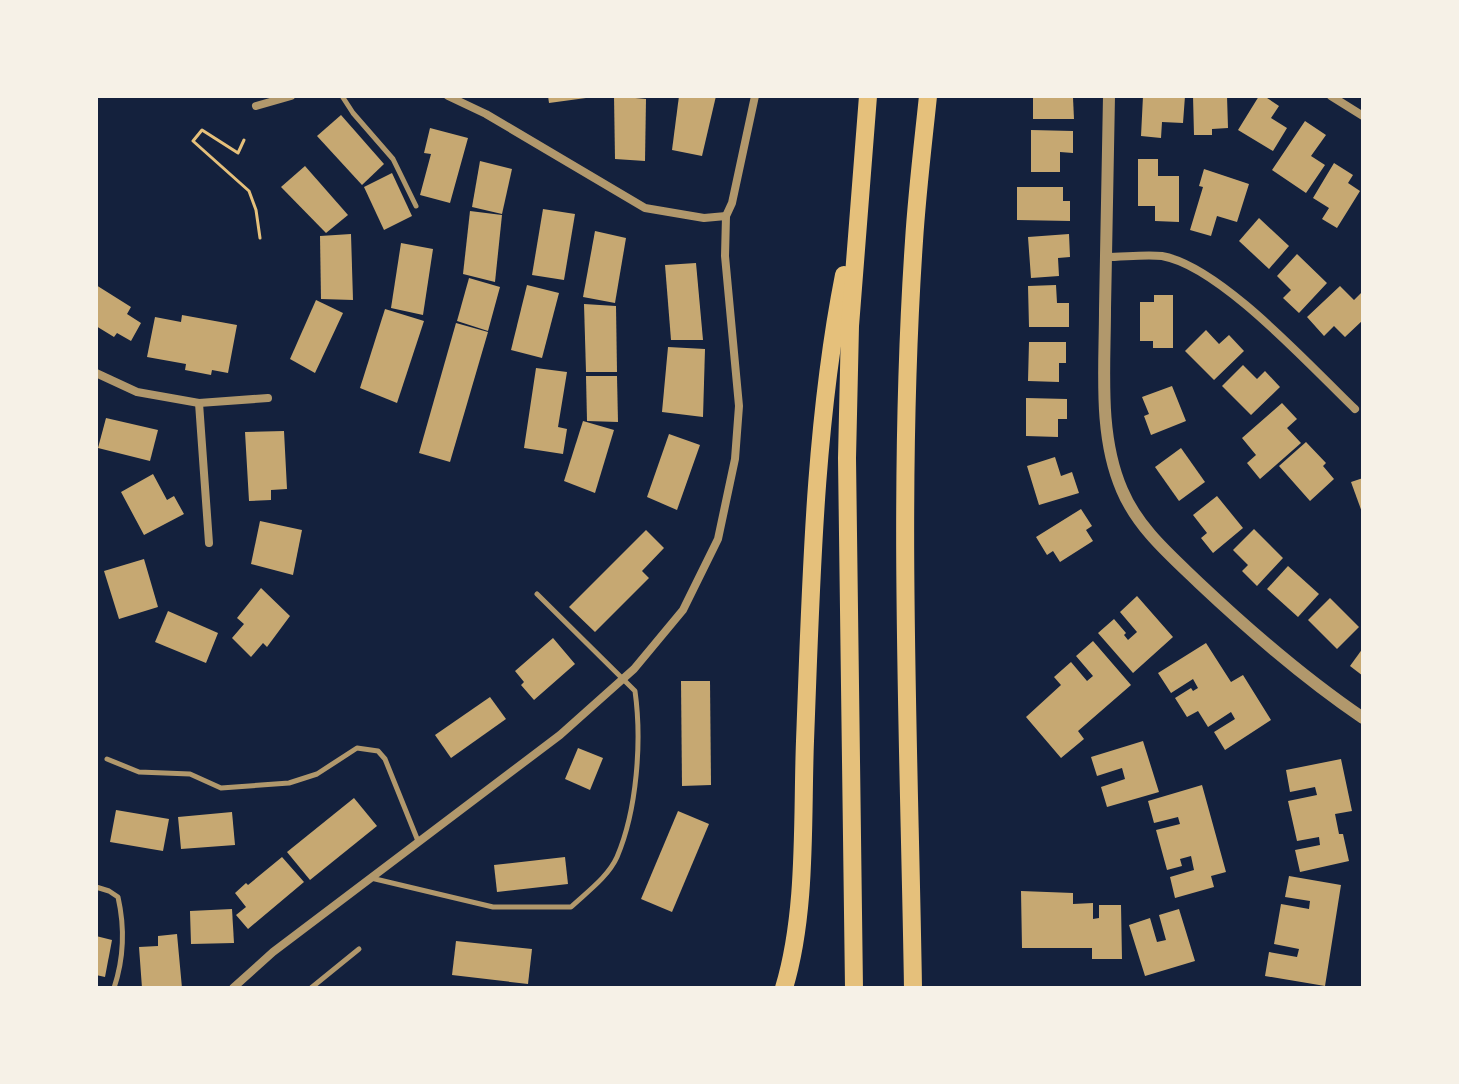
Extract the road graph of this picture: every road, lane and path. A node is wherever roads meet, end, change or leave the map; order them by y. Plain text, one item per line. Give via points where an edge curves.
1 (291, 96) edge
2 (342, 96) edge
3 (448, 96) edge
4 (755, 96) edge
5 (868, 96) edge
6 (928, 96) edge
7 (1109, 96) edge
8 (1331, 96) edge
9 (256, 106) dead end
10 (1363, 116) edge
11 (244, 140) dead end
12 (858, 202) junction
13 (416, 206) dead end
14 (726, 216) junction
15 (260, 238) dead end
16 (1106, 257) junction
17 (96, 373) edge
18 (268, 398) dead end
19 (199, 403) junction
20 (1355, 409) dead end
21 (209, 543) dead end
22 (537, 594) dead end
23 (622, 680) junction
24 (1363, 718) edge
25 (107, 759) dead end
26 (418, 841) junction
27 (370, 878) junction
28 (96, 887) edge
29 (359, 949) dead end
30 (114, 988) edge
31 (233, 988) edge
32 (311, 988) edge
33 (784, 988) edge
34 (854, 988) edge
35 (913, 988) edge

1 - 9 street
2 - 13 lane via 393,159
3 - 14 street via 645,208 704,218
4 - 14 street
5 - 12 highway
6 - 35 highway via 914,241 907,408
7 - 16 street
8 - 10 street
11 - 15 path via 238,153 202,130 193,141 249,191
12 - 33 highway via 834,327 823,429 800,877
12 - 34 highway via 847,458
14 - 23 street via 739,406 721,526 683,610
16 - 20 street via 1163,256 1197,270 1236,296
16 - 24 street via 1106,424 1112,463 1138,520 1250,632
17 - 19 street via 137,392
18 - 19 street
19 - 21 street
22 - 23 lane
23 - 26 street via 501,781
23 - 27 lane via 635,691 637,783 616,859 571,907 493,907
25 - 26 lane via 139,772 190,774 221,788 289,783 317,774 357,748 378,751
26 - 27 street
27 - 31 street
28 - 30 lane via 118,897 124,925
29 - 32 lane

